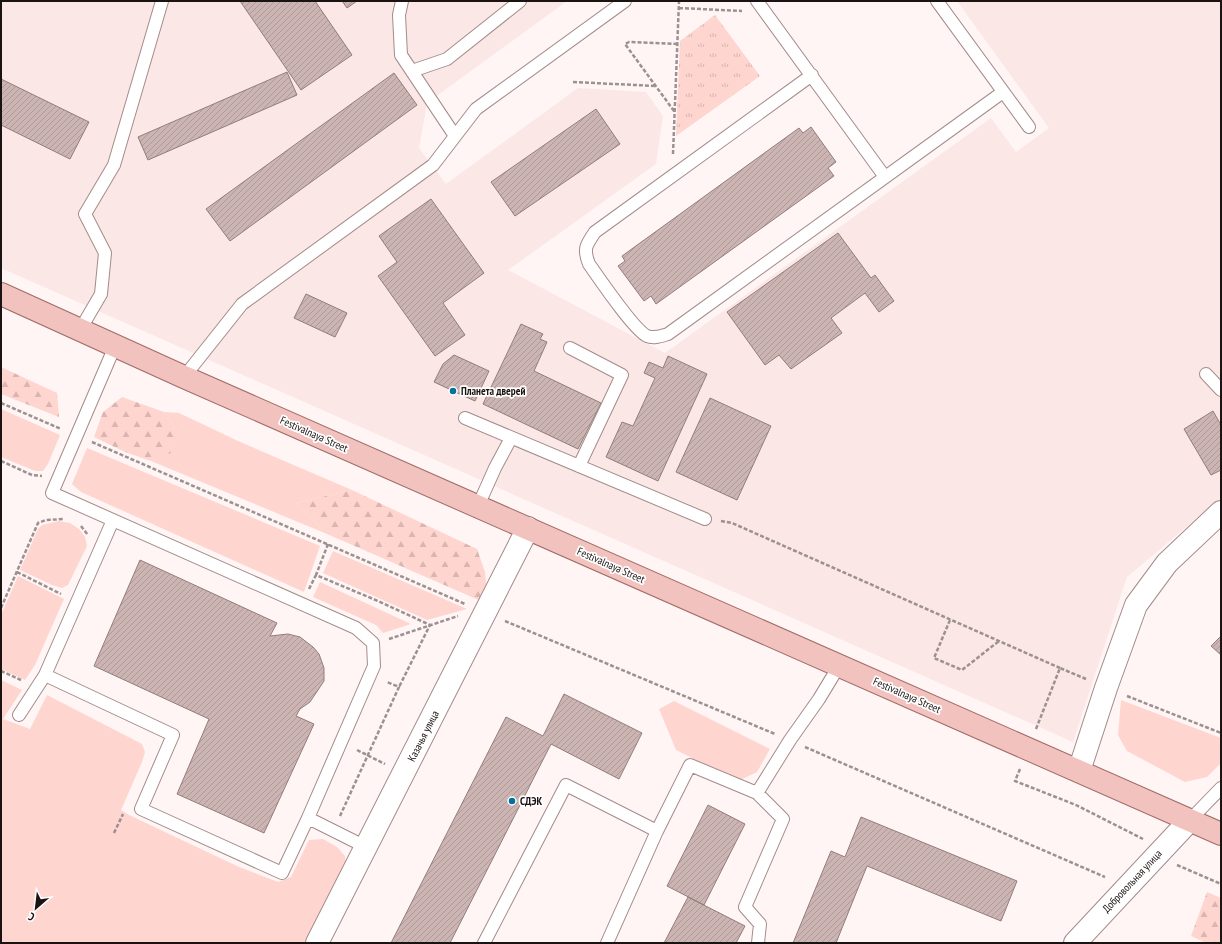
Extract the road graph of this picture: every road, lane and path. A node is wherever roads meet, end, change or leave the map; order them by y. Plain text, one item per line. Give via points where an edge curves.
1 (162, 1) edge
2 (402, 1) edge
3 (520, 1) edge
4 (625, 1) edge
5 (679, 1) edge
6 (757, 1) edge
7 (937, 1) edge
8 (679, 8) junction
9 (747, 11) dead end
10 (678, 44) junction
11 (412, 71) junction
12 (812, 75) junction
13 (573, 82) dead end
14 (656, 86) junction
15 (1003, 92) junction
16 (674, 112) junction
17 (1028, 127) dead end
18 (455, 136) junction
19 (681, 170) junction
20 (885, 177) junction
21 (1, 294) edge
22 (80, 330) junction
23 (115, 346) junction
24 (570, 348) dead end
25 (1206, 374) dead end
26 (184, 377) junction
27 (1221, 390) edge
28 (1, 403) edge
29 (465, 418) dead end
30 (77, 435) junction
31 (511, 438) junction
32 (1, 461) edge
33 (579, 466) junction
34 (42, 476) dead end
35 (478, 506) junction
36 (1221, 512) edge
37 (66, 519) dead end
38 (705, 519) joint
39 (113, 520) junction
40 (77, 524) dead end
41 (528, 528) junction
42 (88, 536) dead end
43 (328, 544) junction
44 (17, 572) junction
45 (68, 597) dead end
46 (1, 608) edge
47 (485, 612) junction
48 (950, 620) junction
49 (430, 625) junction
50 (999, 641) junction
51 (373, 643) junction
52 (839, 666) junction
53 (1060, 668) dead end
54 (1, 671) edge
55 (45, 675) junction
56 (380, 680) dead end
57 (399, 686) junction
58 (36, 688) junction
59 (20, 715) dead end
60 (790, 740) junction
61 (351, 747) dead end
62 (368, 756) junction
63 (1079, 771) junction
64 (404, 773) junction
65 (1221, 788) edge
66 (757, 793) junction
67 (124, 812) dead end
68 (308, 818) junction
69 (338, 820) dead end
70 (1190, 820) junction
71 (657, 831) junction
72 (114, 833) dead end
73 (1221, 834) edge
74 (366, 847) junction
75 (1126, 887) junction
76 (317, 943) edge
77 (484, 943) edge
78 (606, 943) edge
79 (758, 943) edge
80 (1075, 943) edge

1 - 22 lane via 114,165 85,214 105,253 101,294
2 - 11 lane via 399,16 402,55
3 - 11 lane via 447,59
4 - 18 lane via 476,109
5 - 8 path
6 - 12 lane
7 - 15 lane
8 - 9 path
8 - 10 path
10 - 14 path via 625,44
10 - 16 path
11 - 18 lane
12 - 19 lane
12 - 20 lane
13 - 14 path
14 - 16 path
15 - 17 lane
15 - 20 lane
16 - 19 path via 672,158
18 - 26 lane via 433,166 242,304
19 - 20 lane via 595,232 587,242 585,254 589,264 635,326 647,336 658,337 668,334
21 - 22 main road, Festivalnaya Street
22 - 23 main road, Festivalnaya Street
23 - 26 main road, Festivalnaya Street
23 - 30 lane
24 - 33 lane via 622,375
25 - 27 lane
26 - 35 main road, Festivalnaya Street
28 - 30 path
29 - 31 lane
30 - 39 lane via 52,493
30 - 43 path
31 - 33 lane
31 - 35 lane
32 - 34 path via 32,475
33 - 38 lane
35 - 41 main road, Festivalnaya Street
36 - 63 street via 1167,563 1136,605
37 - 44 path via 38,523
38 - 48 path via 732,523
39 - 51 lane via 356,628
39 - 55 lane
40 - 42 path via 83,527
41 - 47 street, Казачья улица
41 - 52 main road, Festivalnaya Street
43 - 47 path
43 - 49 path via 316,576
44 - 45 path
44 - 46 path
47 - 49 path via 466,614
47 - 60 path
47 - 64 street, Казачья улица
48 - 50 path
48 - 50 path via 934,658 962,670
49 - 51 path
49 - 57 path
50 - 53 path
51 - 68 lane via 374,666
52 - 60 lane
52 - 63 main road, Festivalnaya Street
54 - 58 path
55 - 58 lane
55 - 68 lane via 173,735 141,809 282,873
56 - 57 path
57 - 62 path
58 - 59 lane
60 - 66 lane
60 - 75 path
61 - 62 path
62 - 64 path
62 - 69 path
63 - 70 main road, Festivalnaya Street
64 - 74 street, Казачья улица
65 - 70 lane
66 - 71 lane via 690,764
66 - 79 lane via 783,819 746,907 760,924
67 - 72 path
68 - 74 lane
70 - 73 main road, Festivalnaya Street
70 - 75 street, Добровольная улица
71 - 77 lane via 566,785
71 - 78 lane
74 - 76 street, Казачья улица
75 - 80 street, Добровольная улица

